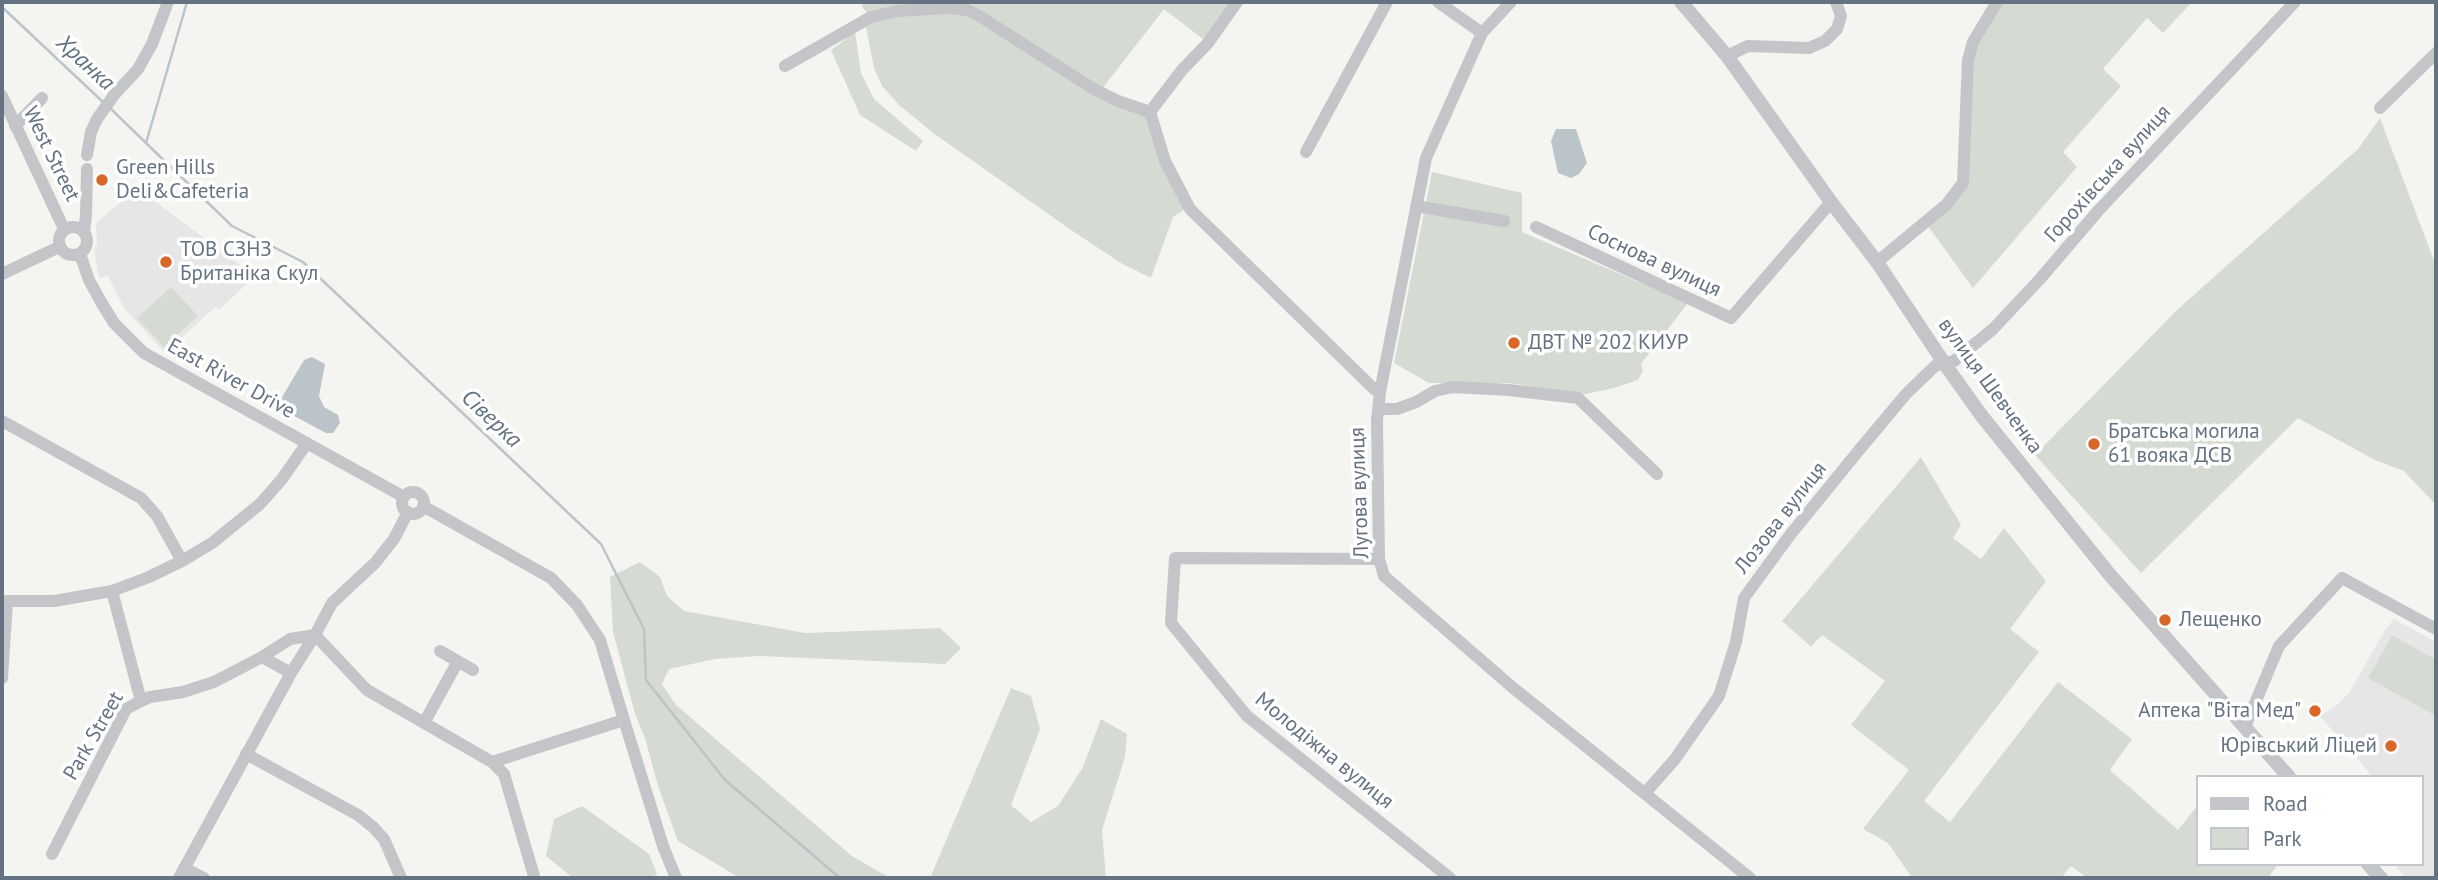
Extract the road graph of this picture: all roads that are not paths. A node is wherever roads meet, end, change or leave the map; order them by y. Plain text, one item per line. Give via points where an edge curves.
1 (168, 2) edge
2 (1237, 2) edge
3 (1387, 2) edge
4 (1438, 2) edge
5 (1511, 2) edge
6 (1681, 2) edge
7 (1836, 2) edge
8 (1997, 2) edge
9 (2295, 2) edge
10 (1482, 33) junction
11 (2436, 53) edge
12 (1727, 56) junction
13 (785, 66) dead end
14 (2, 96) edge
15 (41, 98) dead end
16 (2380, 108) dead end
17 (1150, 112) junction
18 (15, 125) junction
19 (1306, 152) dead end
20 (87, 155) dead end
21 (87, 169) dead end
22 (1831, 202) junction
23 (1416, 205) junction
24 (1504, 221) dead end
25 (1536, 227) dead end
26 (64, 229) junction
27 (83, 231) junction
28 (59, 247) junction
29 (80, 254) junction
30 (1877, 262) junction
31 (2, 274) edge
32 (1944, 363) junction
33 (1380, 392) junction
34 (1378, 410) junction
35 (2, 421) edge
36 (307, 443) junction
37 (1657, 474) dead end
38 (404, 497) junction
39 (423, 506) junction
40 (408, 512) junction
41 (1379, 559) junction
42 (183, 561) junction
43 (112, 591) junction
44 (4, 602) edge
45 (2436, 629) edge
46 (315, 635) junction
47 (440, 651) dead end
48 (262, 657) junction
49 (458, 661) junction
50 (473, 670) dead end
51 (291, 673) junction
52 (2, 678) edge
53 (141, 701) junction
54 (624, 720) junction
55 (424, 723) junction
56 (2245, 727) junction
57 (246, 754) junction
58 (492, 762) junction
59 (2287, 775) edge
60 (1646, 792) junction
61 (52, 854) dead end
62 (181, 873) edge
63 (534, 876) dead end
64 (204, 878) edge
65 (401, 878) edge
66 (676, 878) edge
67 (1450, 878) edge
68 (1751, 878) edge

1 - 20 street via 138,69 97,119
2 - 17 street
3 - 19 street
4 - 10 street
5 - 10 street, Лугова вулиця
6 - 12 street, вулиця Шевченка
7 - 12 street via 1841,16 1837,29 1825,41 1809,48 1748,46
8 - 30 street via 1973,42 1968,60 1963,183 1945,205
9 - 32 street, Горохівська вулиця via 1993,329 1954,361
10 - 23 street, Лугова вулиця via 1426,158
11 - 16 street
12 - 22 street, вулиця Шевченка
13 - 17 street via 871,17 897,11 967,10 1091,88
14 - 18 street, West Street
15 - 18 street
17 - 33 street via 1165,161 1189,209
18 - 26 street, West Street
21 - 27 street
22 - 25 street, Соснова вулиця via 1731,318
22 - 30 street, вулиця Шевченка
23 - 24 street
23 - 33 street, Лугова вулиця
26 - 27 street
26 - 28 street
27 - 29 street via 87,243
28 - 29 street via 66,254
28 - 31 street
29 - 36 street, Еаst Rіvеr Drive via 89,281 114,323 145,353
30 - 32 street, вулиця Шевченка
32 - 56 street, вулиця Шевченка via 2110,575
32 - 60 street, Лозова вулиця via 1934,366 1906,394 1744,598 1719,696
33 - 34 street, Лугова вулиця
34 - 37 street via 1397,409 1454,387 1578,398
34 - 41 street, Лугова вулиця
35 - 42 street via 141,498
36 - 38 street, Еаst Rіvеr Drive
36 - 42 street via 260,504
38 - 39 street via 418,493
38 - 40 street via 402,504
39 - 40 street via 419,512
39 - 54 street via 551,578 577,605 600,640
40 - 46 street via 375,563 332,603
41 - 60 street, Лугова вулиця via 1384,576 1512,687
41 - 67 street, Молодіжна вулиця via 1175,558 1171,623 1247,716
42 - 43 street
43 - 44 street via 54,601
43 - 53 street, Park Street
44 - 52 street
45 - 56 street via 2342,578 2279,646
46 - 48 street via 290,639
46 - 51 street
46 - 55 street via 367,690
47 - 49 street
48 - 51 street
48 - 53 street via 214,681
49 - 50 street
49 - 55 street
51 - 57 street
53 - 61 street, Park Street via 126,709
54 - 58 street
54 - 66 street
55 - 58 street
56 - 59 street, вулиця Шевченка
57 - 62 street
57 - 65 street via 358,815 384,839
58 - 63 street via 504,774
60 - 68 street, Лугова вулиця
62 - 64 street

